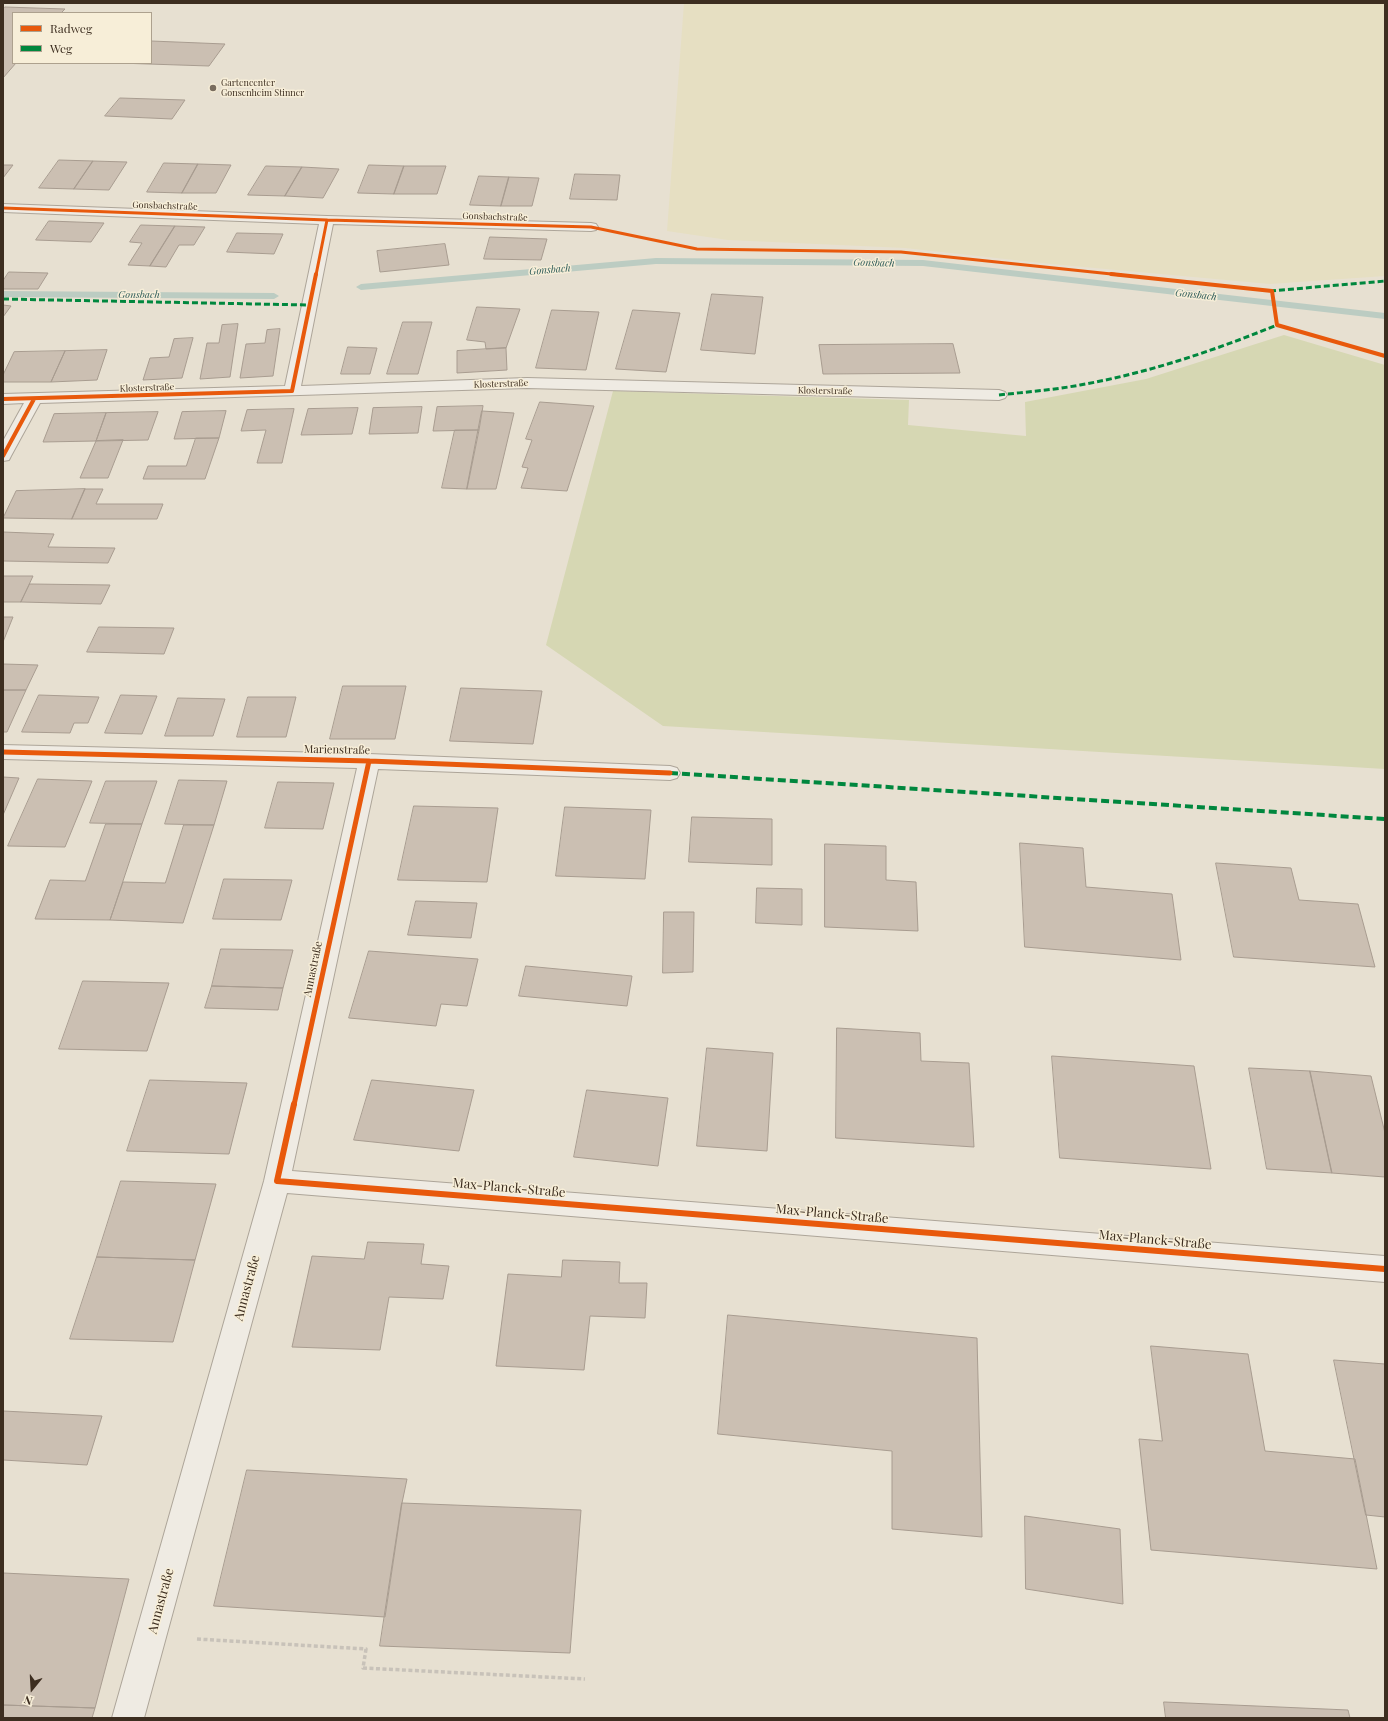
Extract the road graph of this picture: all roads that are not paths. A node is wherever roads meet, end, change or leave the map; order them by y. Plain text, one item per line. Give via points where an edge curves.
1 (3, 208) edge
2 (327, 220) junction
3 (590, 227) dead end
4 (292, 391) junction
5 (999, 395) dead end
6 (3, 399) edge
7 (34, 399) junction
8 (3, 456) edge
9 (3, 752) edge
10 (369, 761) junction
11 (670, 773) dead end
12 (277, 1181) junction
13 (1385, 1270) edge
14 (128, 1718) edge

1 - 2 street, Gonsbachstraße
2 - 3 street, Gonsbachstraße
2 - 4 street
4 - 5 street, Klosterstraße via 527,383
4 - 7 street, Klosterstraße
6 - 7 street, Klosterstraße
7 - 8 street
9 - 10 street, Marienstraße
10 - 11 street, Marienstraße
10 - 12 street, Annastraße
12 - 13 street, Max-Planck-Straße
12 - 14 street, Annastraße

